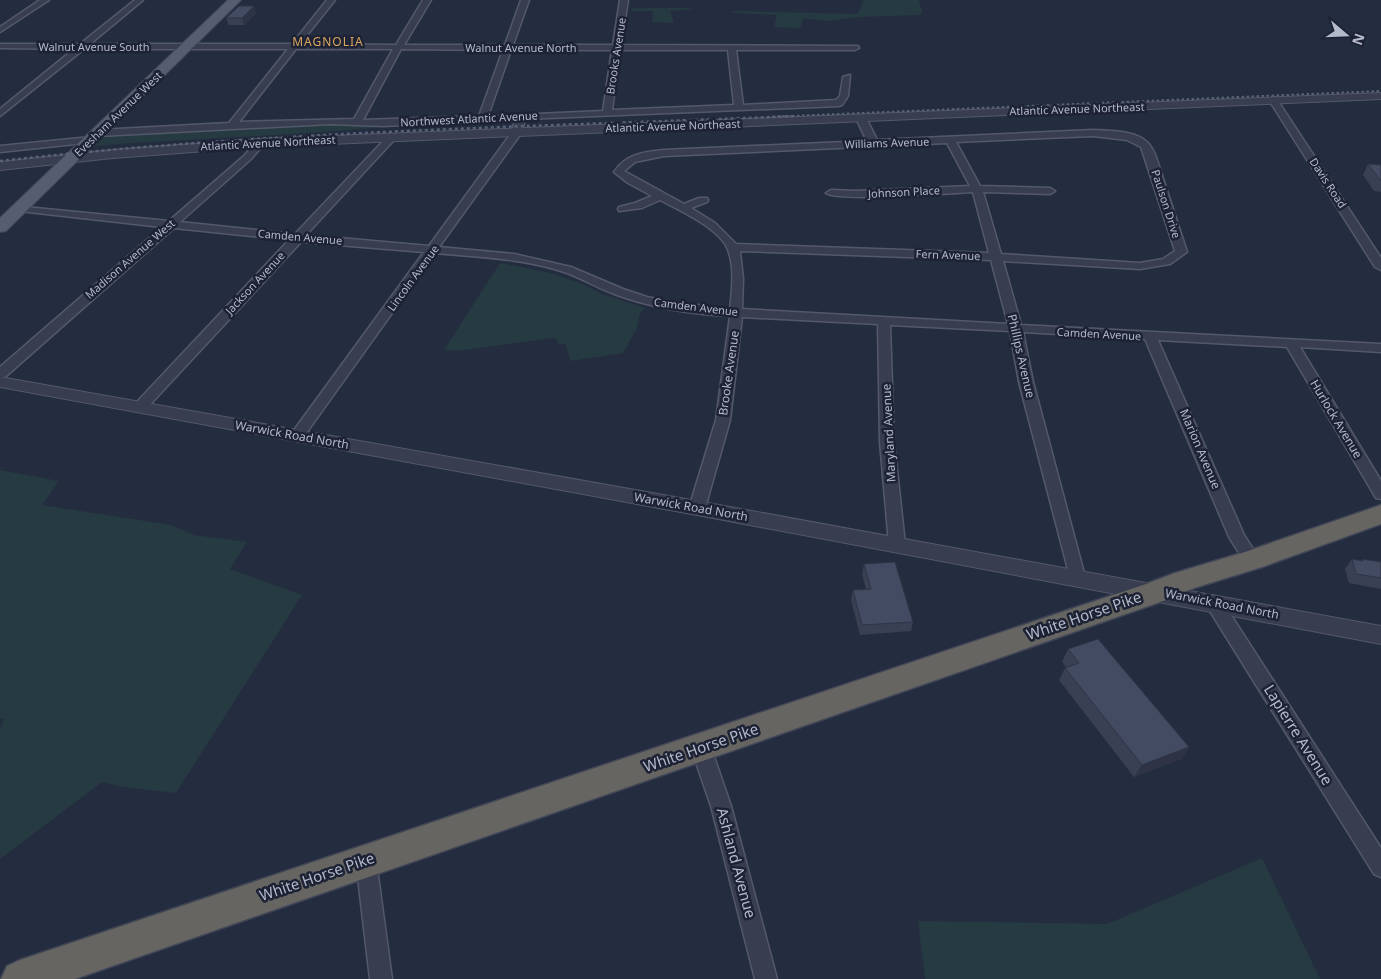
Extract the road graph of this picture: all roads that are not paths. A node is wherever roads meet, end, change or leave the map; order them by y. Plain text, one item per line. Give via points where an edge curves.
1 (45, 0) edge
2 (139, 0) edge
3 (235, 0) edge
4 (331, 0) edge
5 (427, 0) edge
6 (525, 0) edge
7 (624, 0) edge
8 (0, 30) edge
9 (0, 46) edge
10 (82, 47) junction
11 (188, 47) junction
12 (293, 47) junction
13 (398, 47) junction
14 (508, 48) junction
15 (616, 48) junction
16 (732, 48) junction
17 (855, 48) dead end
18 (847, 77) dead end
19 (1381, 96) edge
20 (1272, 100) junction
21 (739, 107) junction
22 (607, 112) junction
23 (0, 113) edge
24 (521, 116) junction
25 (483, 118) junction
26 (861, 118) junction
27 (357, 122) junction
28 (232, 125) junction
29 (518, 132) junction
30 (95, 136) junction
31 (391, 138) junction
32 (950, 140) junction
33 (1137, 140) joint
34 (260, 143) junction
35 (873, 143) junction
36 (0, 149) edge
37 (73, 158) junction
38 (0, 166) edge
39 (977, 189) junction
40 (1050, 191) dead end
41 (831, 193) dead end
42 (658, 196) junction
43 (703, 200) dead end
44 (19, 208) junction
45 (623, 208) dead end
46 (683, 208) junction
47 (170, 224) junction
48 (0, 227) edge
49 (298, 238) junction
50 (733, 247) junction
51 (434, 250) junction
52 (996, 257) junction
53 (1162, 263) joint
54 (1381, 267) edge
55 (737, 313) junction
56 (884, 322) junction
57 (1016, 329) junction
58 (1152, 337) junction
59 (1292, 344) junction
60 (1381, 348) edge
61 (0, 374) edge
62 (0, 382) edge
63 (140, 407) junction
64 (297, 436) junction
65 (1381, 494) edge
66 (697, 508) junction
67 (1381, 514) edge
68 (897, 544) junction
69 (1252, 560) junction
70 (1077, 578) junction
71 (1156, 592) junction
72 (1214, 603) junction
73 (1381, 635) edge
74 (700, 748) junction
75 (366, 861) junction
76 (1381, 867) edge
77 (20, 979) edge
78 (381, 979) edge
79 (766, 979) edge

1 - 8 street
2 - 10 street
3 - 11 main road, Evesham Avenue West
4 - 12 street
5 - 13 street
6 - 14 street
7 - 15 street, Brooks Avenue
9 - 10 street, Walnut Avenue South
10 - 11 street, Walnut Avenue South
10 - 23 street
11 - 12 street, Walnut Avenue North
11 - 30 main road, Evesham Avenue West
12 - 13 street, Walnut Avenue North
12 - 28 street
13 - 14 street, Walnut Avenue North
13 - 27 street
14 - 15 street, Walnut Avenue North
14 - 25 street
15 - 16 street, Walnut Avenue North
15 - 22 street, Brooks Avenue
16 - 17 street, Walnut Avenue North
16 - 21 street
18 - 21 street, Northwest Atlantic Avenue via 844,96 839,103
19 - 20 street, Atlantic Avenue Northeast
20 - 26 street, Atlantic Avenue Northeast
20 - 54 street, Davis Road
21 - 22 street, Northwest Atlantic Avenue
22 - 24 street, Northwest Atlantic Avenue
24 - 25 street, Northwest Atlantic Avenue
24 - 29 street, Lincoln Avenue
25 - 27 street, Northwest Atlantic Avenue
26 - 29 street, Atlantic Avenue Northeast
26 - 35 street
27 - 28 street, Northwest Atlantic Avenue
28 - 30 street, Northwest Atlantic Avenue
29 - 31 street, Atlantic Avenue Northeast
29 - 51 street, Lincoln Avenue
30 - 36 street, Northwest Atlantic Avenue
30 - 37 main road, Evesham Avenue West
31 - 34 street, Atlantic Avenue Northeast
31 - 49 street, Jackson Avenue
32 - 33 street, Williams Avenue via 1093,133
32 - 35 street, Williams Avenue
32 - 39 street, Phillips Avenue
33 - 53 street, Paulson Drive via 1144,144 1150,157 1181,252
34 - 37 street, Atlantic Avenue Northeast
34 - 47 street, Madison Avenue West
35 - 42 street, Williams Avenue via 644,155 629,160 620,168 619,172 631,181
37 - 38 street, Atlantic Avenue Northeast
37 - 44 main road, Evesham Avenue West
39 - 40 street, Johnson Place
39 - 41 street, Johnson Place
39 - 52 street, Phillips Avenue
42 - 45 street via 638,206
42 - 46 street
43 - 46 street
44 - 47 street, Camden Avenue
44 - 48 main road, Evesham Avenue West
46 - 50 street via 717,231
47 - 49 street, Camden Avenue
47 - 61 street, Madison Avenue West
49 - 51 street, Camden Avenue
49 - 63 street, Jackson Avenue
50 - 52 street, Fern Avenue
50 - 55 street, Brooke Avenue via 737,258
51 - 55 street, Camden Avenue via 543,262 644,300
51 - 64 street, Lincoln Avenue
52 - 53 street, Fern Avenue via 1140,266
52 - 57 street, Phillips Avenue
55 - 56 street, Camden Avenue
55 - 66 street, Brooke Avenue via 723,421
56 - 57 street, Camden Avenue
56 - 68 street, Maryland Avenue via 887,442
57 - 58 street, Camden Avenue
57 - 70 street, Phillips Avenue via 1026,382
58 - 59 street, Camden Avenue
58 - 69 street, Marion Avenue via 1237,537
59 - 60 street, Camden Avenue
59 - 65 street, Hurlock Avenue
62 - 63 street, Warwick Road North
63 - 64 street, Warwick Road North
64 - 66 street, Warwick Road North
66 - 68 street, Warwick Road North
67 - 69 highway, White Horse Pike
68 - 70 street, Warwick Road North
69 - 71 highway, White Horse Pike
70 - 71 street, Warwick Road North
71 - 72 street, Warwick Road North
71 - 74 highway, White Horse Pike
72 - 73 street, Warwick Road North
72 - 76 street, Lapierre Avenue
74 - 75 highway, White Horse Pike
74 - 79 street, Ashland Avenue via 721,806
75 - 77 highway, White Horse Pike
75 - 78 street

